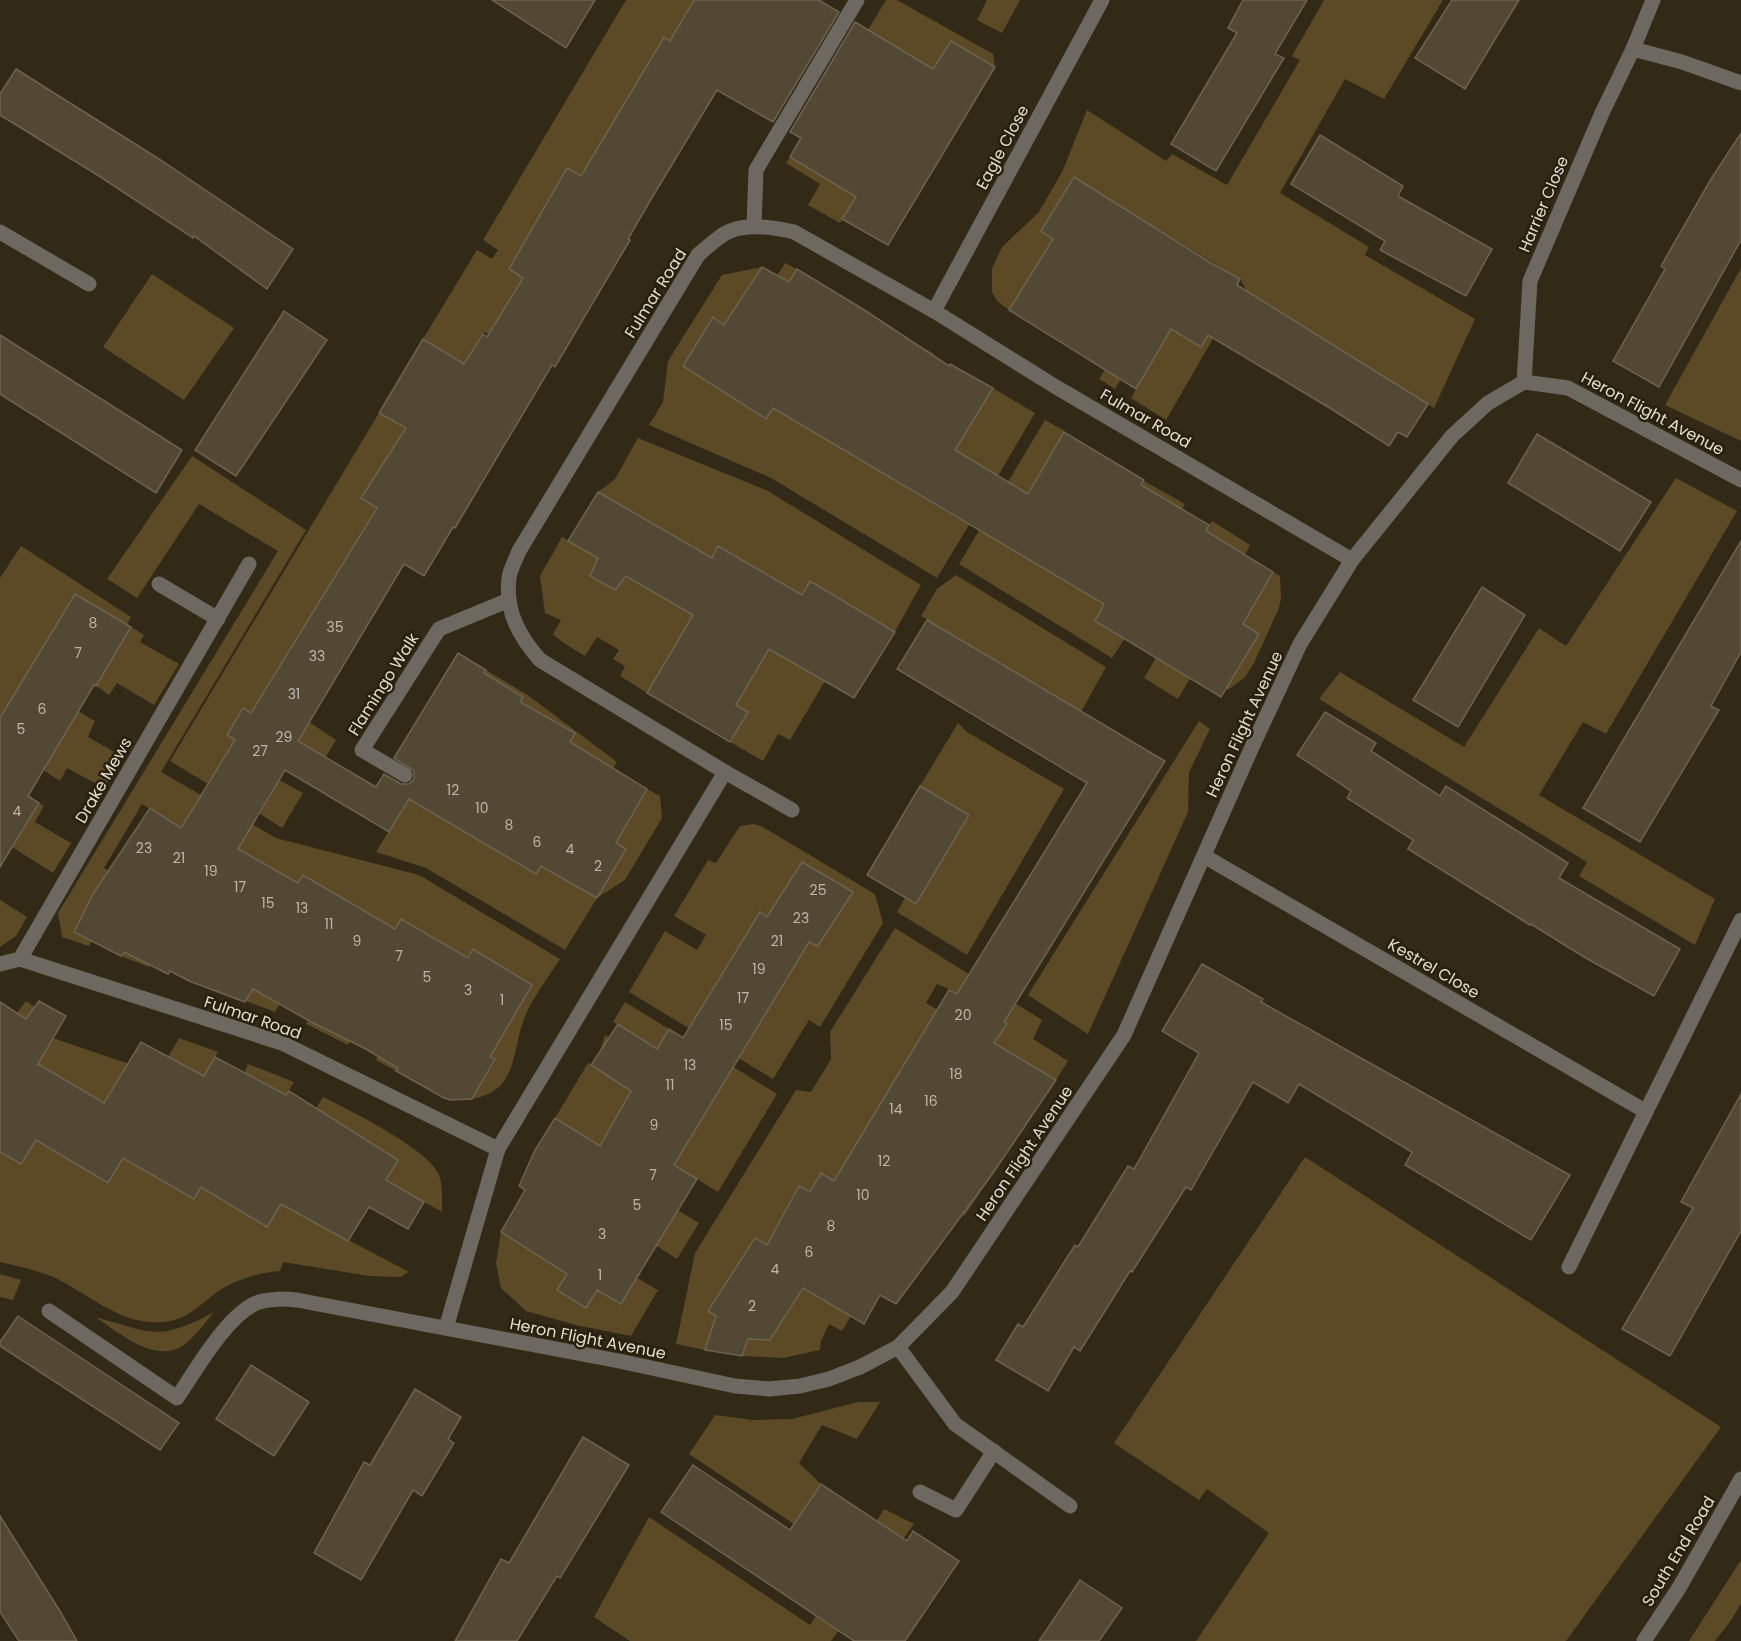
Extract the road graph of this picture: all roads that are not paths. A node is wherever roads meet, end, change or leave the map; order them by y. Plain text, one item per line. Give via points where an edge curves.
1 (857, 0) edge
2 (1102, 0) edge
3 (1653, 0) edge
4 (1634, 49) junction
5 (1741, 83) edge
6 (754, 226) junction
7 (0, 232) edge
8 (89, 284) dead end
9 (934, 311) junction
10 (1524, 382) junction
11 (1741, 480) edge
12 (1352, 560) junction
13 (249, 564) dead end
14 (159, 584) dead end
15 (509, 600) junction
16 (218, 619) junction
17 (725, 772) junction
18 (405, 775) dead end
19 (792, 810) dead end
20 (1204, 856) junction
21 (1741, 920) edge
22 (20, 959) junction
23 (0, 964) edge
24 (1645, 1111) junction
25 (498, 1149) junction
26 (1569, 1267) dead end
27 (49, 1311) dead end
28 (446, 1328) junction
29 (898, 1347) junction
30 (993, 1451) junction
31 (1741, 1479) edge
32 (920, 1492) dead end
33 (1070, 1506) dead end
34 (1644, 1641) edge

1 - 6 street via 756,170
2 - 9 street, Eagle Close
3 - 4 street, Harrier Close
4 - 5 street
4 - 10 street, Harrier Close via 1602,113 1530,281
6 - 9 street, Fulmar Road via 794,232
6 - 15 street, Fulmar Road via 726,233 698,255 519,551 509,576
7 - 8 street
9 - 12 street, Fulmar Road
10 - 11 street, Heron Flight Avenue via 1568,388
10 - 12 street, Heron Flight Avenue via 1488,403 1452,436
12 - 20 street, Heron Flight Avenue via 1300,644
13 - 16 street, Drake Mews
14 - 16 street
15 - 17 street, Fulmar Road via 513,623 540,660
15 - 18 street, Flamingo Walk via 439,629 362,750
16 - 22 street, Drake Mews
17 - 19 street, Fulmar Road
17 - 25 street
20 - 24 street, Kestrel Close
20 - 29 street, Heron Flight Avenue via 1125,1035 952,1292
21 - 24 street
22 - 23 street
22 - 25 street, Fulmar Road via 282,1043
24 - 26 street
25 - 28 street
27 - 28 street, Heron Flight Avenue via 177,1398 238,1314 258,1302 297,1300
28 - 29 street, Heron Flight Avenue via 735,1386 769,1389 828,1379
29 - 30 street via 955,1424
30 - 32 street via 956,1510
30 - 33 street
31 - 34 street, South End Road

